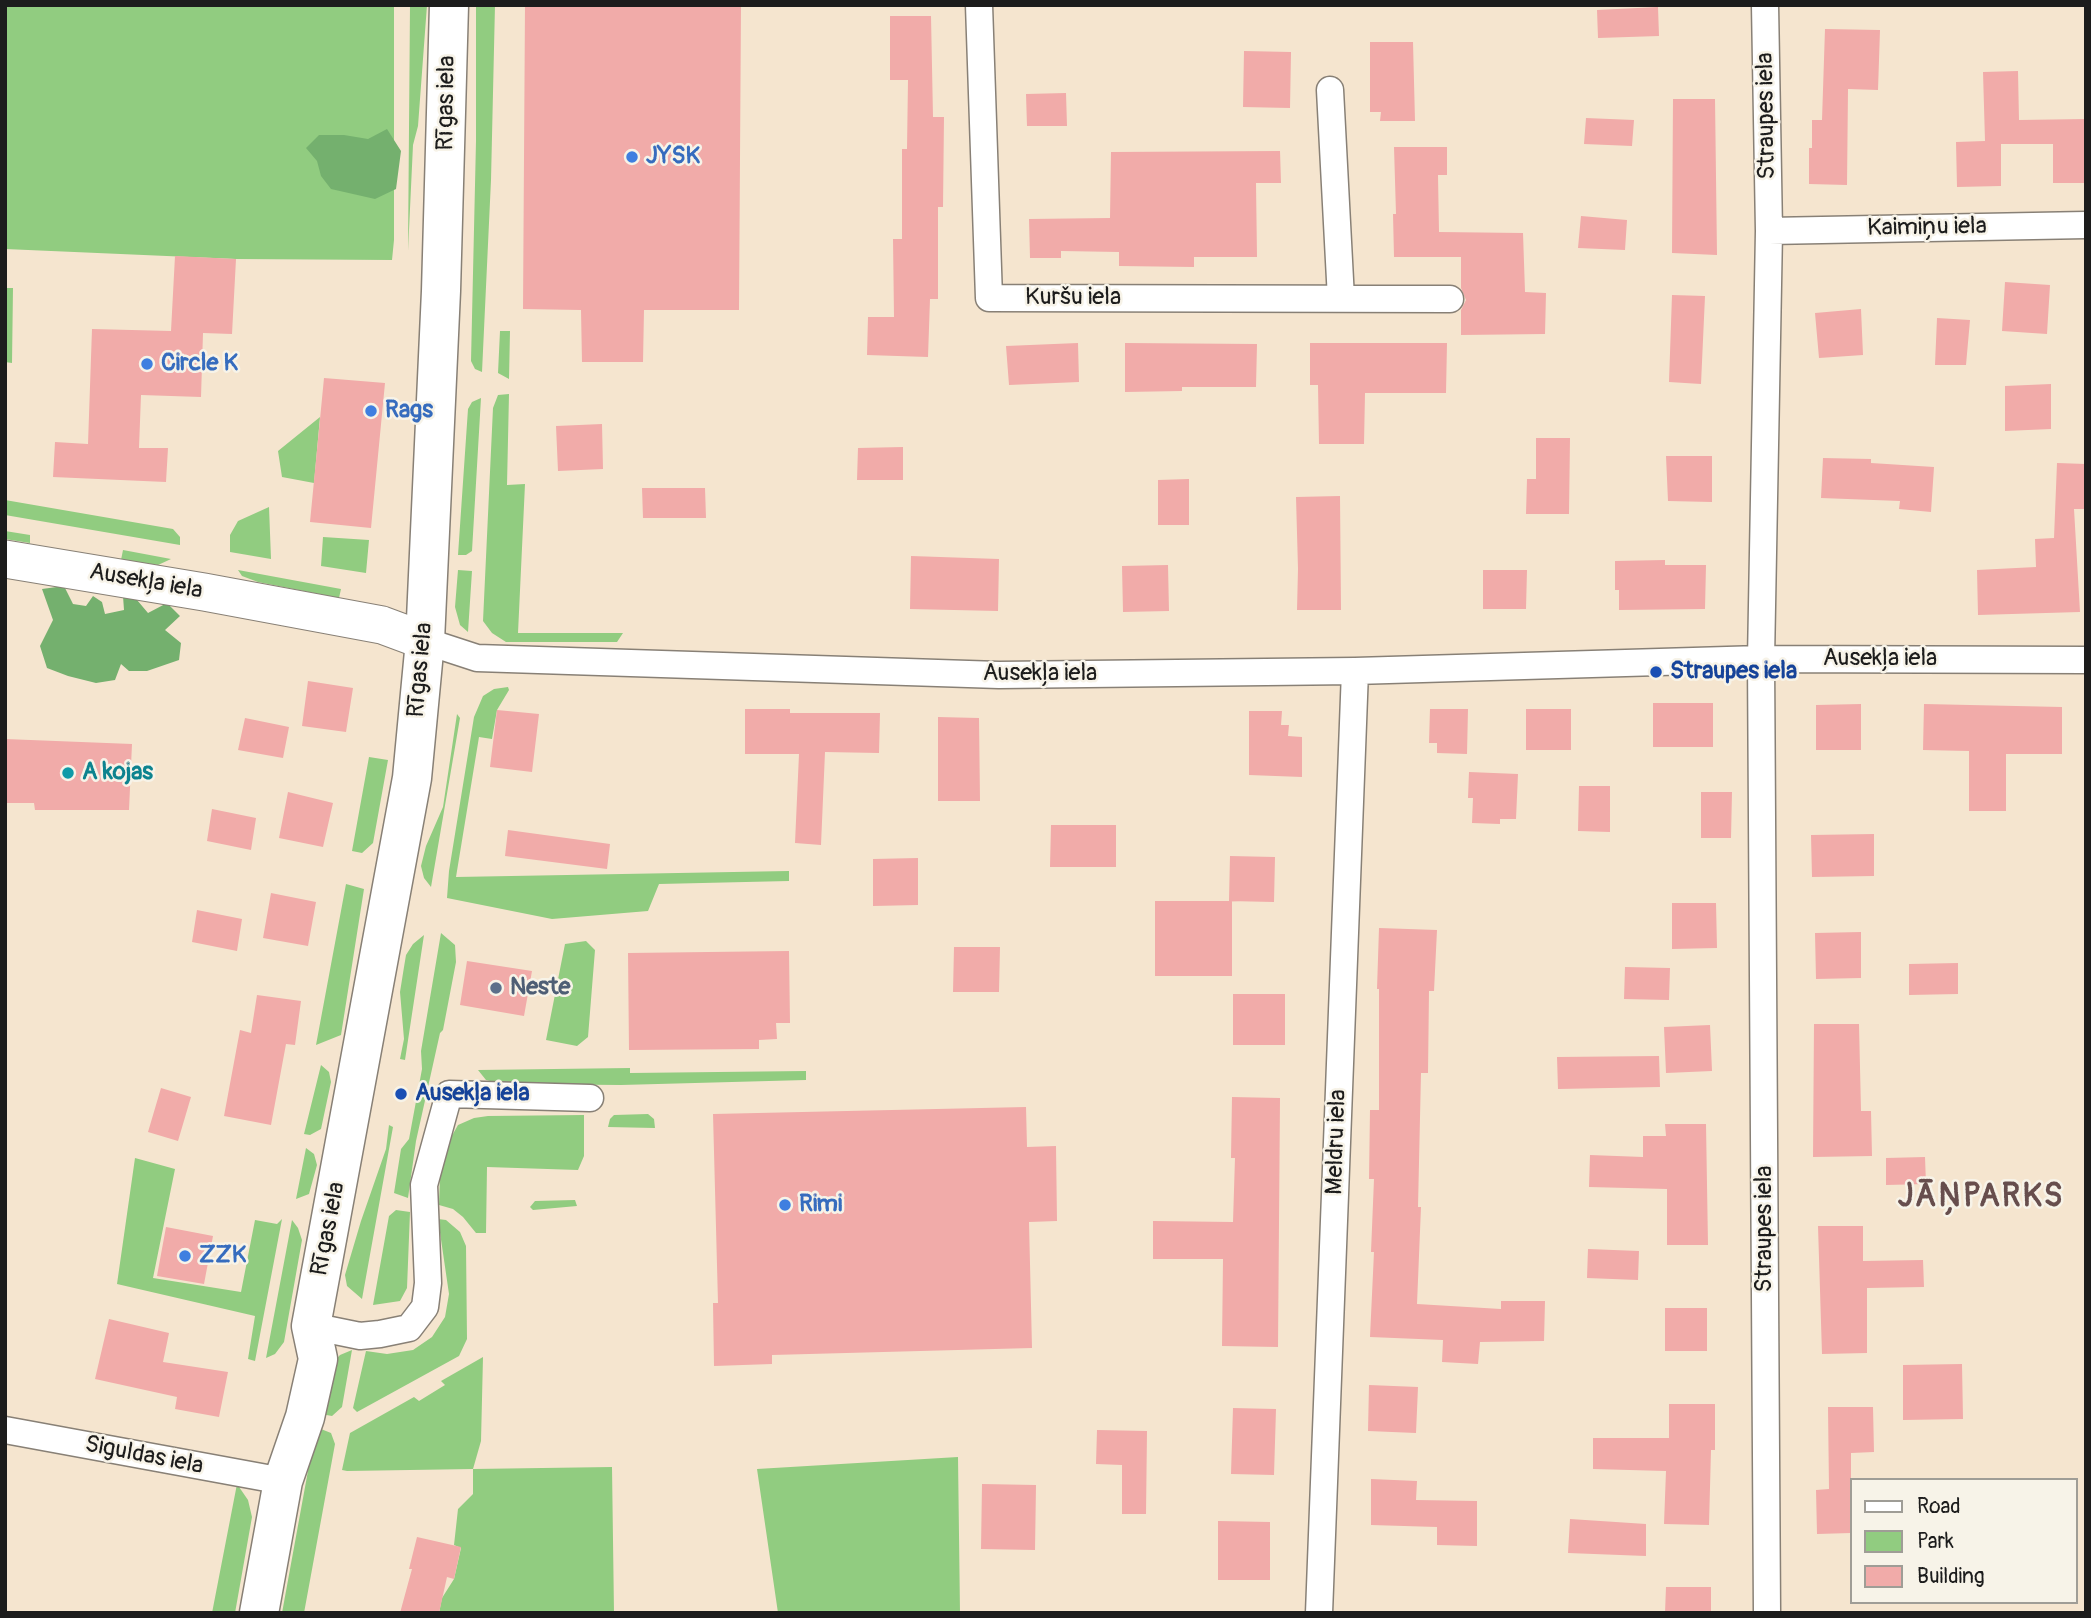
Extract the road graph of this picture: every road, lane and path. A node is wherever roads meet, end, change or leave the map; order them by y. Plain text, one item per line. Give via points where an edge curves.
1 (449, 5) edge
2 (979, 5) edge
3 (1765, 5) edge
4 (1330, 90) dead end
5 (2086, 225) edge
6 (1769, 231) junction
7 (1342, 299) junction
8 (1450, 299) dead end
9 (5, 559) edge
10 (425, 641) junction
11 (1760, 659) junction
12 (2086, 660) edge
13 (1355, 671) junction
14 (590, 1098) dead end
15 (311, 1325) junction
16 (5, 1430) edge
17 (283, 1481) junction
18 (259, 1613) edge
19 (1319, 1613) edge
20 (1767, 1613) edge

1 - 10 main road, Rīgas iela
2 - 7 street, Kuršu iela via 989,298
3 - 6 street, Straupes iela
4 - 7 street
5 - 6 street, Kaimiņu iela
6 - 11 street, Straupes iela
7 - 8 street, Kuršu iela
9 - 10 street, Ausekļa iela via 382,625
10 - 13 street, Ausekļa iela via 477,658 999,675
10 - 15 main road, Rīgas iela via 412,778
11 - 12 street, Ausekļa iela
11 - 13 street, Ausekļa iela
11 - 20 street, Straupes iela
13 - 19 street, Meldru iela
14 - 15 street via 449,1094 424,1185 425,1307 408,1328 380,1335 360,1336
15 - 17 main road, Rīgas iela via 318,1359 305,1418
16 - 17 street, Siguldas iela
17 - 18 main road, Rīgas iela

